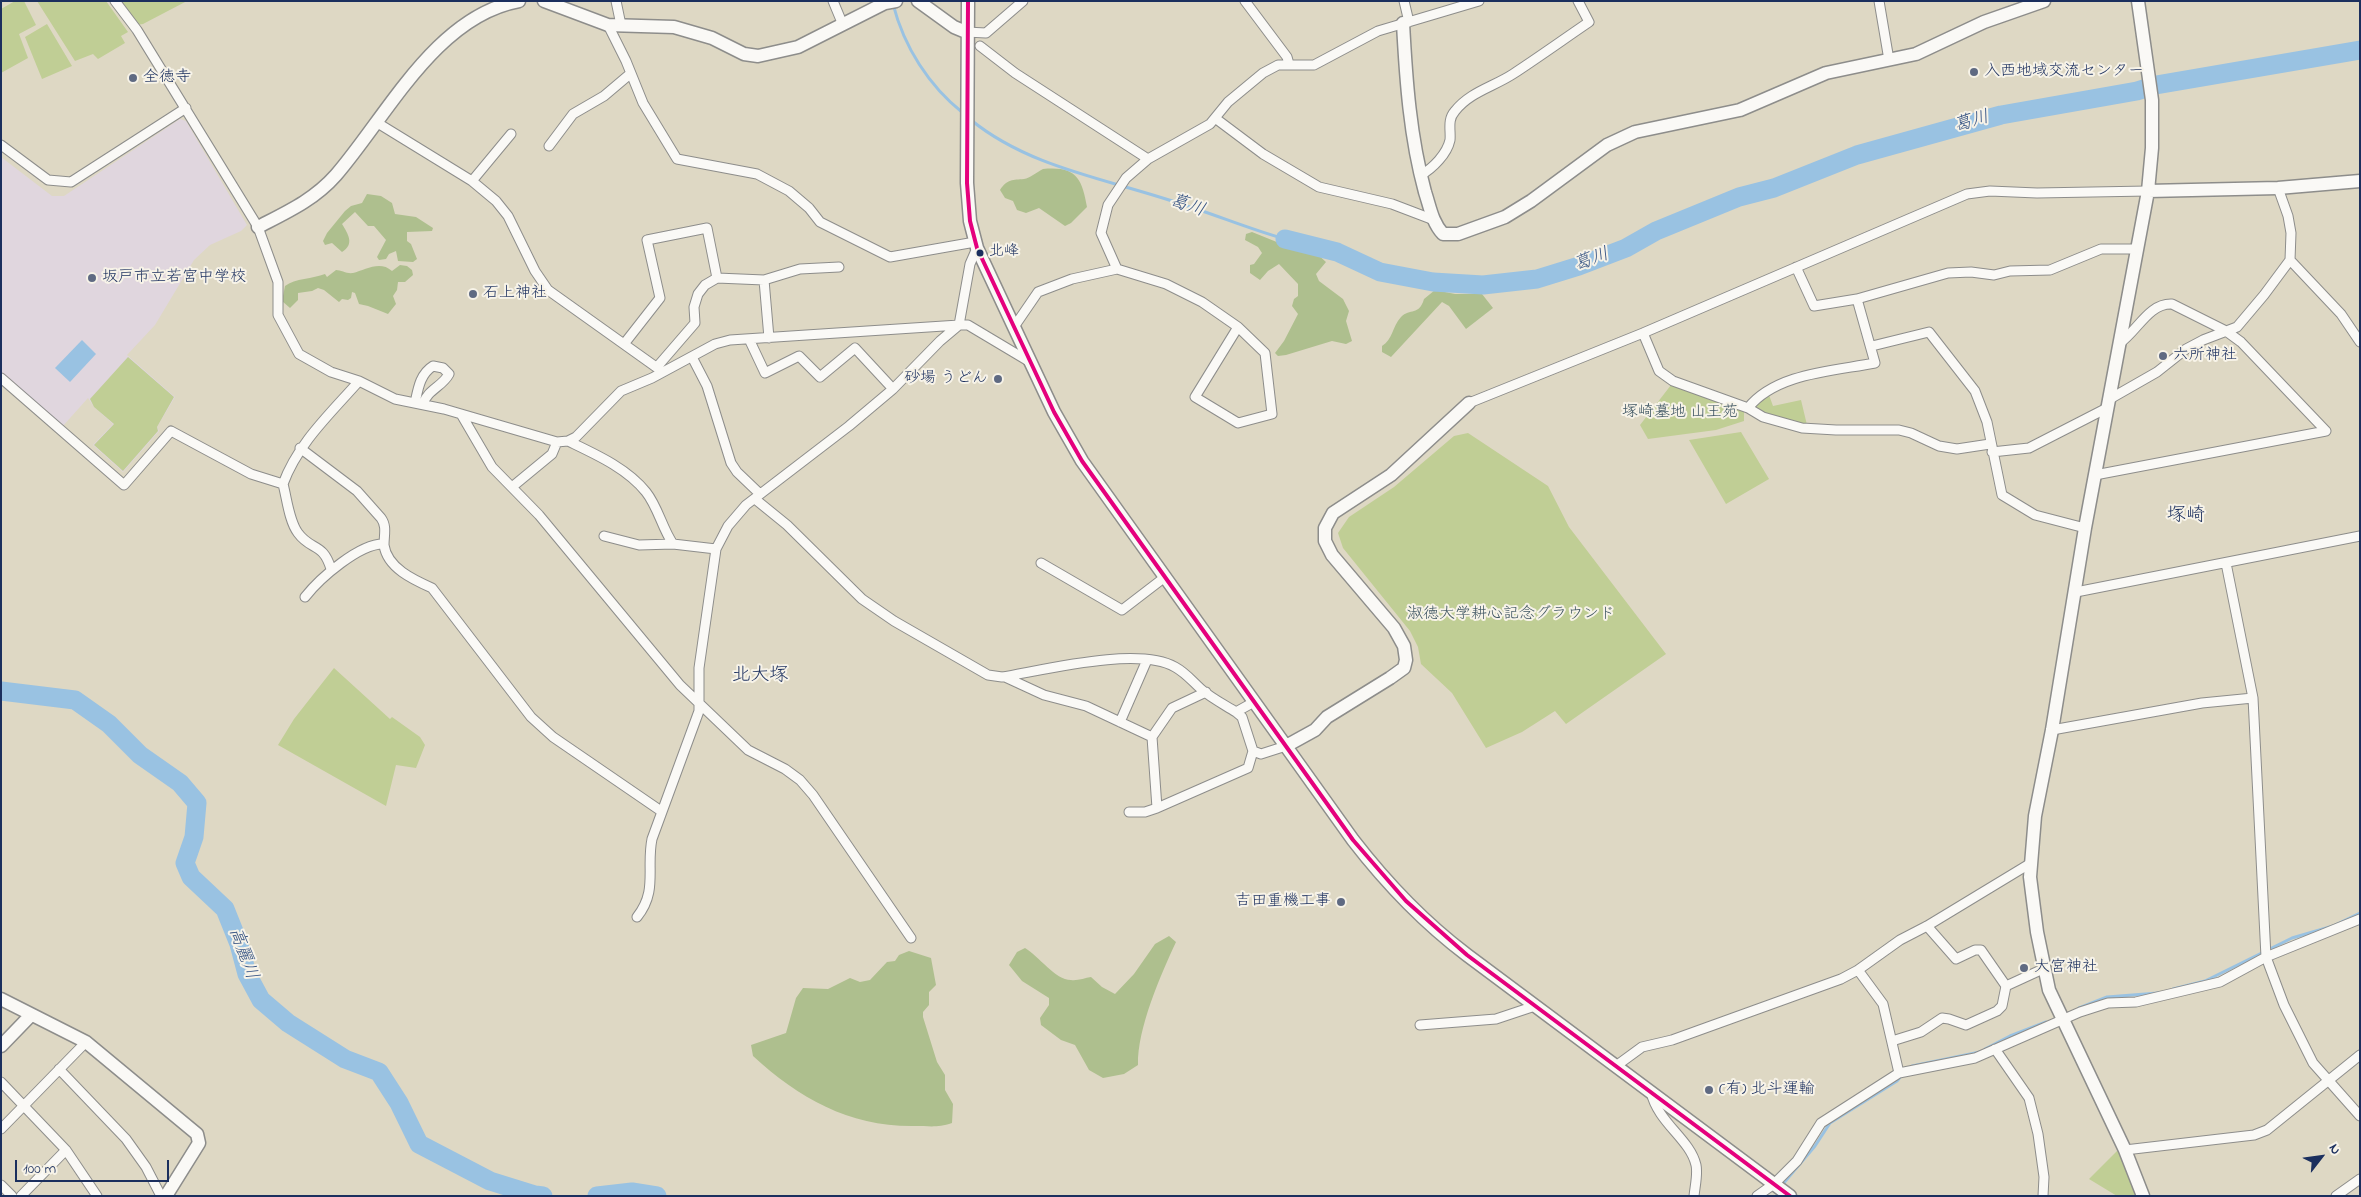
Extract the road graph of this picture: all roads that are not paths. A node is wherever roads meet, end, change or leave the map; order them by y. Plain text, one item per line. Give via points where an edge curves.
1 (115, 1) edge
2 (519, 1) edge
3 (544, 1) edge
4 (616, 1) edge
5 (832, 1) edge
6 (918, 1) edge
7 (968, 1) edge
8 (1023, 1) edge
9 (1245, 1) edge
10 (1404, 1) edge
11 (1479, 1) edge
12 (1578, 1) edge
13 (1879, 1) edge
14 (2044, 1) edge
15 (2138, 1) edge
16 (505, 2) edge
17 (892, 2) edge
18 (1406, 23) junction
19 (608, 25) junction
20 (621, 25) junction
21 (843, 25) junction
22 (966, 32) junction
23 (980, 46) dead end
24 (1889, 60) junction
25 (1290, 64) junction
26 (630, 74) junction
27 (186, 108) junction
28 (1215, 118) junction
29 (376, 122) junction
30 (511, 134) dead end
31 (1, 145) edge
32 (549, 146) dead end
33 (1148, 159) junction
34 (1421, 175) junction
35 (472, 181) junction
36 (2360, 181) edge
37 (2278, 188) junction
38 (2148, 191) junction
39 (1434, 220) junction
40 (258, 227) junction
41 (976, 245) junction
42 (2136, 249) junction
43 (2290, 260) junction
44 (839, 267) dead end
45 (1796, 267) junction
46 (1118, 268) junction
47 (717, 278) junction
48 (764, 280) junction
49 (1857, 299) junction
50 (959, 325) junction
51 (1014, 327) junction
52 (1238, 327) junction
53 (2226, 331) junction
54 (1643, 334) junction
55 (769, 338) junction
56 (749, 339) junction
57 (2360, 342) edge
58 (2120, 343) junction
59 (624, 344) junction
60 (1872, 346) junction
61 (692, 357) junction
62 (1030, 362) junction
63 (660, 369) junction
64 (1, 378) edge
65 (359, 381) junction
66 (893, 389) junction
67 (1469, 403) joint
68 (2108, 404) junction
69 (1748, 408) junction
70 (461, 414) junction
71 (568, 441) junction
72 (557, 442) junction
73 (300, 448) junction
74 (1991, 448) junction
75 (2095, 475) junction
76 (283, 484) junction
77 (512, 487) junction
78 (758, 496) junction
79 (2086, 528) junction
80 (604, 536) dead end
81 (2360, 536) edge
82 (384, 544) junction
83 (673, 544) junction
84 (716, 549) junction
85 (1041, 563) dead end
86 (2226, 563) junction
87 (331, 569) junction
88 (1165, 578) junction
89 (2076, 592) junction
90 (305, 597) dead end
91 (1147, 660) junction
92 (1005, 677) junction
93 (1206, 692) junction
94 (2252, 698) junction
95 (1254, 702) junction
96 (700, 705) junction
97 (1236, 712) junction
98 (1120, 722) junction
99 (2052, 730) junction
100 (1152, 737) junction
101 (1286, 746) junction
102 (1253, 751) junction
103 (1157, 808) junction
104 (661, 811) junction
105 (1129, 812) dead end
106 (2031, 863) junction
107 (637, 917) dead end
108 (2360, 920) edge
109 (1928, 926) junction
110 (911, 938) dead end
111 (2266, 954) junction
112 (2043, 969) junction
113 (1858, 970) junction
114 (2006, 986) junction
115 (1, 1000) edge
116 (1535, 1006) junction
117 (31, 1015) junction
118 (2061, 1018) junction
119 (1420, 1025) dead end
120 (1892, 1041) junction
121 (86, 1042) junction
122 (1, 1046) edge
123 (1995, 1048) junction
124 (2360, 1055) edge
125 (1616, 1066) junction
126 (60, 1069) junction
127 (1903, 1072) junction
128 (1, 1082) edge
129 (2328, 1082) junction
130 (1651, 1092) junction
131 (24, 1105) junction
132 (2360, 1116) edge
133 (1, 1129) edge
134 (66, 1150) junction
135 (2125, 1150) junction
136 (2360, 1178) edge
137 (1, 1185) edge
138 (1781, 1190) edge
139 (12, 1196) edge
140 (21, 1196) edge
141 (97, 1196) edge
142 (162, 1196) edge
143 (166, 1196) edge
144 (1694, 1196) edge
145 (1757, 1196) edge
146 (2043, 1196) edge
147 (2143, 1196) edge
148 (2336, 1196) edge

1 - 27 street
2 - 16 street
3 - 19 street
4 - 20 street
5 - 21 street
6 - 22 street
7 - 22 street
8 - 22 street via 986,33
9 - 25 street
10 - 18 street
11 - 18 street
12 - 34 street via 1589,22 1511,75 1465,100 1449,122 1447,148 1431,170
13 - 24 street
14 - 24 street via 1984,22 1930,48
15 - 38 street via 2152,100
16 - 29 street via 464,26 435,49
17 - 21 street
18 - 25 street via 1378,32 1314,65
18 - 34 street via 1410,118
19 - 20 street
19 - 26 street
20 - 21 street via 674,27 712,38 744,54 758,56 798,47
22 - 41 street via 967,198
23 - 33 street via 1015,73
24 - 39 street via 1826,73 1740,110 1635,132 1594,154 1519,209 1458,234 1443,234
25 - 28 street via 1278,65 1263,73 1228,102
26 - 32 street via 604,96 573,114
26 - 41 street via 677,159 758,174 789,191 820,222 890,257
27 - 31 street via 71,182 48,180
27 - 40 street
28 - 33 street via 1210,124
28 - 39 street via 1262,154 1319,187 1392,204
29 - 35 street
29 - 40 street via 336,175 318,192 306,202
30 - 35 street
33 - 46 street via 1126,178 1108,205 1101,233
34 - 39 street
35 - 59 street via 505,211 535,272 548,290
36 - 37 street
37 - 38 street
37 - 43 street via 2288,216
38 - 42 street
38 - 45 street via 1978,191
40 - 65 street via 278,282 278,315 299,354 331,372
41 - 50 street
41 - 51 street
42 - 49 street via 2101,248 2050,270 2010,271 1994,275 1948,273
42 - 58 street
43 - 53 street via 2237,327
43 - 57 street via 2341,314
44 - 48 street via 800,269
45 - 49 street via 1814,306
45 - 54 street
46 - 51 street via 1072,279 1038,292
46 - 52 street via 1166,284 1202,302
47 - 48 street
47 - 59 street via 707,228 647,240 660,298
47 - 63 street via 698,294 694,307 695,323
48 - 55 street
49 - 60 street
50 - 55 street
50 - 62 street via 968,325
50 - 66 street
51 - 62 street
52 - 52 street via 1265,353 1272,414 1238,423 1195,397
53 - 58 street via 2172,304 2162,303 2151,310 2132,334
53 - 68 street via 2186,349
53 - 75 street via 2326,431
54 - 67 street
54 - 69 street via 1659,371 1673,380
55 - 56 street
56 - 61 street via 715,344
56 - 66 street via 765,373 799,356 820,377 855,348
58 - 68 street
59 - 63 street
60 - 69 street via 1875,363 1794,379 1757,397
60 - 74 street via 1929,332 1975,391 1987,422
61 - 63 street
61 - 78 street via 706,386 731,463
62 - 88 street via 1082,461
63 - 71 street via 621,391 576,437
64 - 76 street via 124,485 171,431 251,474
65 - 70 street via 395,399
65 - 73 street
66 - 78 street
67 - 101 street via 1391,475 1334,513 1325,528 1325,541 1332,554 1394,628 1404,646 1406,660 1404,668 1327,717 1315,730
68 - 74 street via 2029,448
68 - 75 street
69 - 74 street via 1763,417 1802,428 1899,430 1939,446
70 - 72 street
70 - 77 street via 492,467
71 - 72 street
71 - 83 street via 600,457 646,492
72 - 77 street via 552,454
73 - 76 street
73 - 82 street via 357,491 381,518
74 - 79 street via 2002,495 2035,515
75 - 79 street
76 - 87 street via 296,531 324,552
77 - 96 street via 536,511
78 - 84 street via 736,516
78 - 92 street via 862,599 988,675
79 - 89 street
80 - 83 street via 639,545
81 - 86 street
82 - 87 street via 373,545
82 - 104 street via 392,562 411,579 435,591 531,717 552,737
83 - 84 street
84 - 96 street via 699,668
85 - 88 street via 1122,610
86 - 89 street
86 - 94 street
87 - 90 street
88 - 95 street
89 - 99 street
91 - 92 street via 1100,661
91 - 93 street via 1174,666
91 - 98 street
92 - 98 street via 1044,695 1086,706
93 - 97 street
93 - 100 street via 1172,708
94 - 99 street via 2202,703
94 - 111 street
95 - 97 street
95 - 101 street
96 - 104 street
96 - 110 street via 748,750 800,780
97 - 102 street via 1242,717
98 - 100 street
99 - 106 street via 2034,816
100 - 103 street
101 - 102 street via 1261,754
101 - 116 street via 1372,865 1410,908 1434,930
102 - 103 street via 1248,768
103 - 105 street
104 - 107 street via 650,850 652,881 644,907
106 - 109 street
106 - 112 street via 2031,891
108 - 111 street
109 - 113 street via 1894,943
109 - 114 street via 1956,959 1981,950
111 - 118 street via 2220,982 2136,1002 2108,1003
111 - 129 street via 2292,1022 2313,1063
112 - 114 street
112 - 118 street
113 - 120 street via 1882,1004
113 - 125 street via 1672,1040 1642,1047
114 - 120 street via 2002,1006 1997,1011 1966,1025 1942,1018 1921,1032
115 - 117 street
116 - 119 street via 1496,1019
116 - 125 street
117 - 121 street
117 - 122 street
118 - 123 street
118 - 135 street
120 - 127 street
121 - 126 street
121 - 143 street via 200,1139
123 - 127 street via 1975,1058
123 - 146 street via 2029,1098 2042,1160
124 - 129 street
125 - 130 street
126 - 131 street
126 - 142 street via 126,1139
127 - 138 street via 1821,1123
128 - 131 street
129 - 132 street
129 - 135 street via 2282,1120 2254,1135
130 - 138 street
130 - 144 street via 1657,1109 1694,1157 1697,1169
131 - 133 street
131 - 134 street
134 - 140 street
134 - 141 street
135 - 147 street
136 - 148 street
137 - 139 street
138 - 145 street

